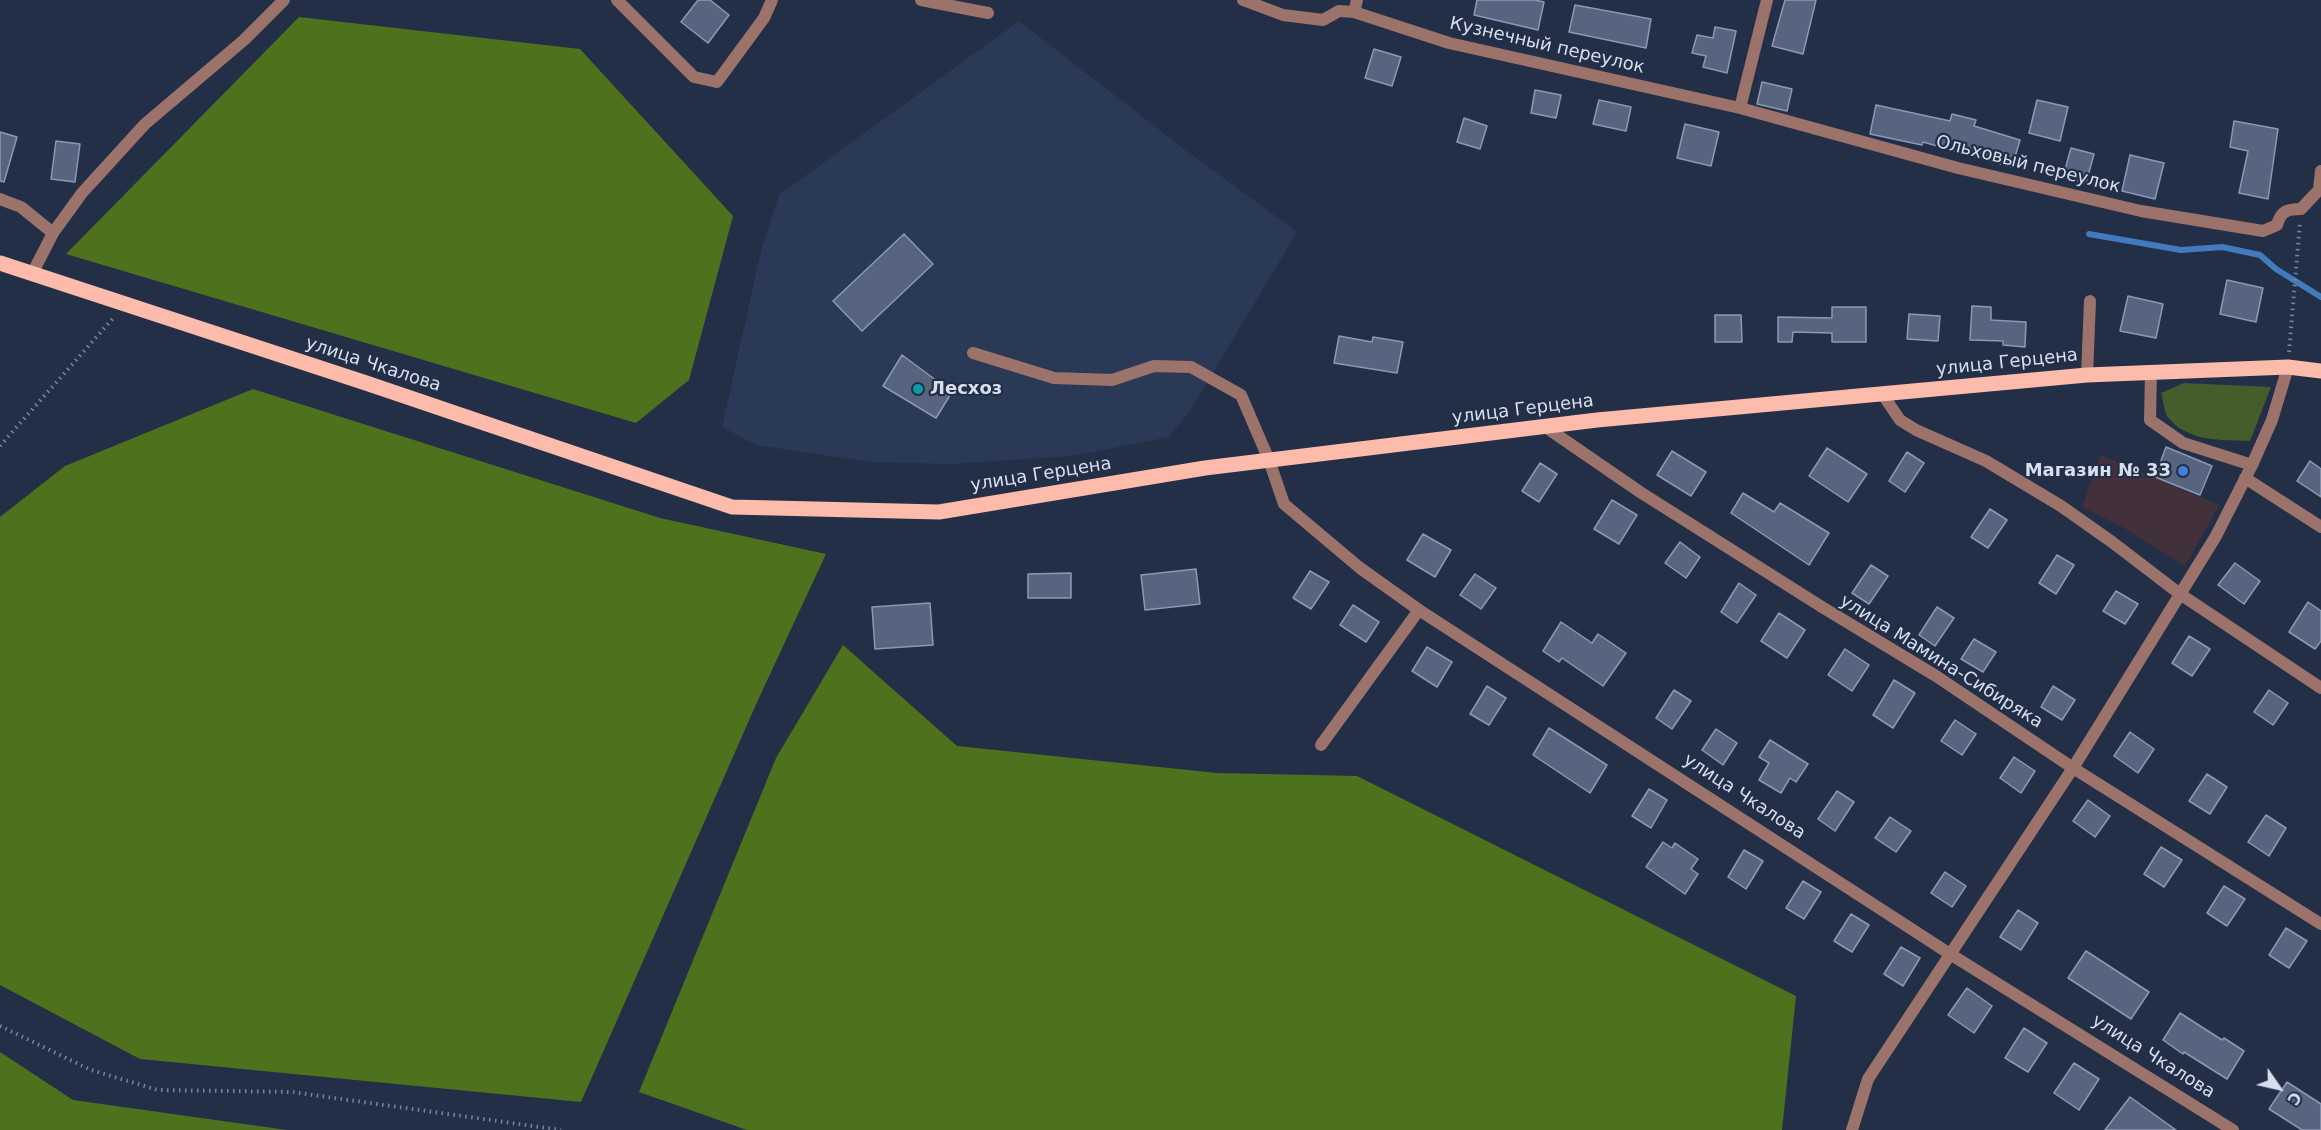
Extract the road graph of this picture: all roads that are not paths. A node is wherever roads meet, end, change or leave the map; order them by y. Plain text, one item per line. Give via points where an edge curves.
1 (284, 0) edge
2 (617, 0) edge
3 (772, 0) edge
4 (921, 0) edge
5 (1243, 0) edge
6 (1767, 0) edge
7 (1356, 6) edge
8 (988, 13) dead end
9 (1740, 108) junction
10 (2321, 171) edge
11 (0, 199) edge
12 (53, 233) junction
13 (0, 263) edge
14 (32, 274) junction
15 (2090, 301) dead end
16 (973, 353) dead end
17 (2288, 368) junction
18 (2321, 371) edge
19 (2151, 372) junction
20 (2087, 375) junction
21 (1883, 395) junction
22 (1545, 426) junction
23 (1269, 460) junction
24 (2252, 465) junction
25 (2246, 478) junction
26 (732, 507) joint
27 (2321, 527) edge
28 (2180, 594) junction
29 (1419, 610) junction
30 (2321, 688) edge
31 (1320, 745) dead end
32 (2073, 768) junction
33 (2321, 924) edge
34 (1950, 954) junction
35 (1852, 1130) edge
36 (2234, 1130) edge

1 - 12 street via 244,40 145,124 82,193
2 - 3 street via 694,77 717,82 764,18
4 - 8 street
5 - 7 street, Кузнечный переулок via 1283,15 1323,20
6 - 9 street
7 - 9 street, Кузнечный переулок via 1449,43
9 - 10 street, Ольховый переулок via 1958,168 2141,211 2263,231 2277,225 2280,214 2288,209 2301,209 2319,190
11 - 12 street via 21,207
12 - 14 street
13 - 14 main road, улица Чкалова
14 - 26 main road, улица Чкалова
15 - 20 street
16 - 23 street, улица Чкалова via 1054,378 1112,380 1154,366 1191,367 1241,395
17 - 18 main road, улица Герцена
17 - 19 main road, улица Герцена
17 - 24 street
19 - 20 main road, улица Герцена
19 - 24 street via 2150,420 2183,443
20 - 21 main road, улица Герцена
21 - 22 main road, улица Герцена
21 - 28 street via 1900,420 1986,461 2061,506
22 - 23 main road, улица Герцена
22 - 32 street, улица Мамина-Сибиряка
23 - 26 main road, улица Герцена via 939,512
23 - 29 street, улица Чкалова via 1284,504 1360,568
24 - 25 street
25 - 27 street
25 - 28 street
28 - 30 street
28 - 32 street
29 - 31 street
29 - 34 street, улица Чкалова
32 - 33 street, улица Мамина-Сибиряка
32 - 34 street
34 - 35 street via 1868,1078
34 - 36 street, улица Чкалова

